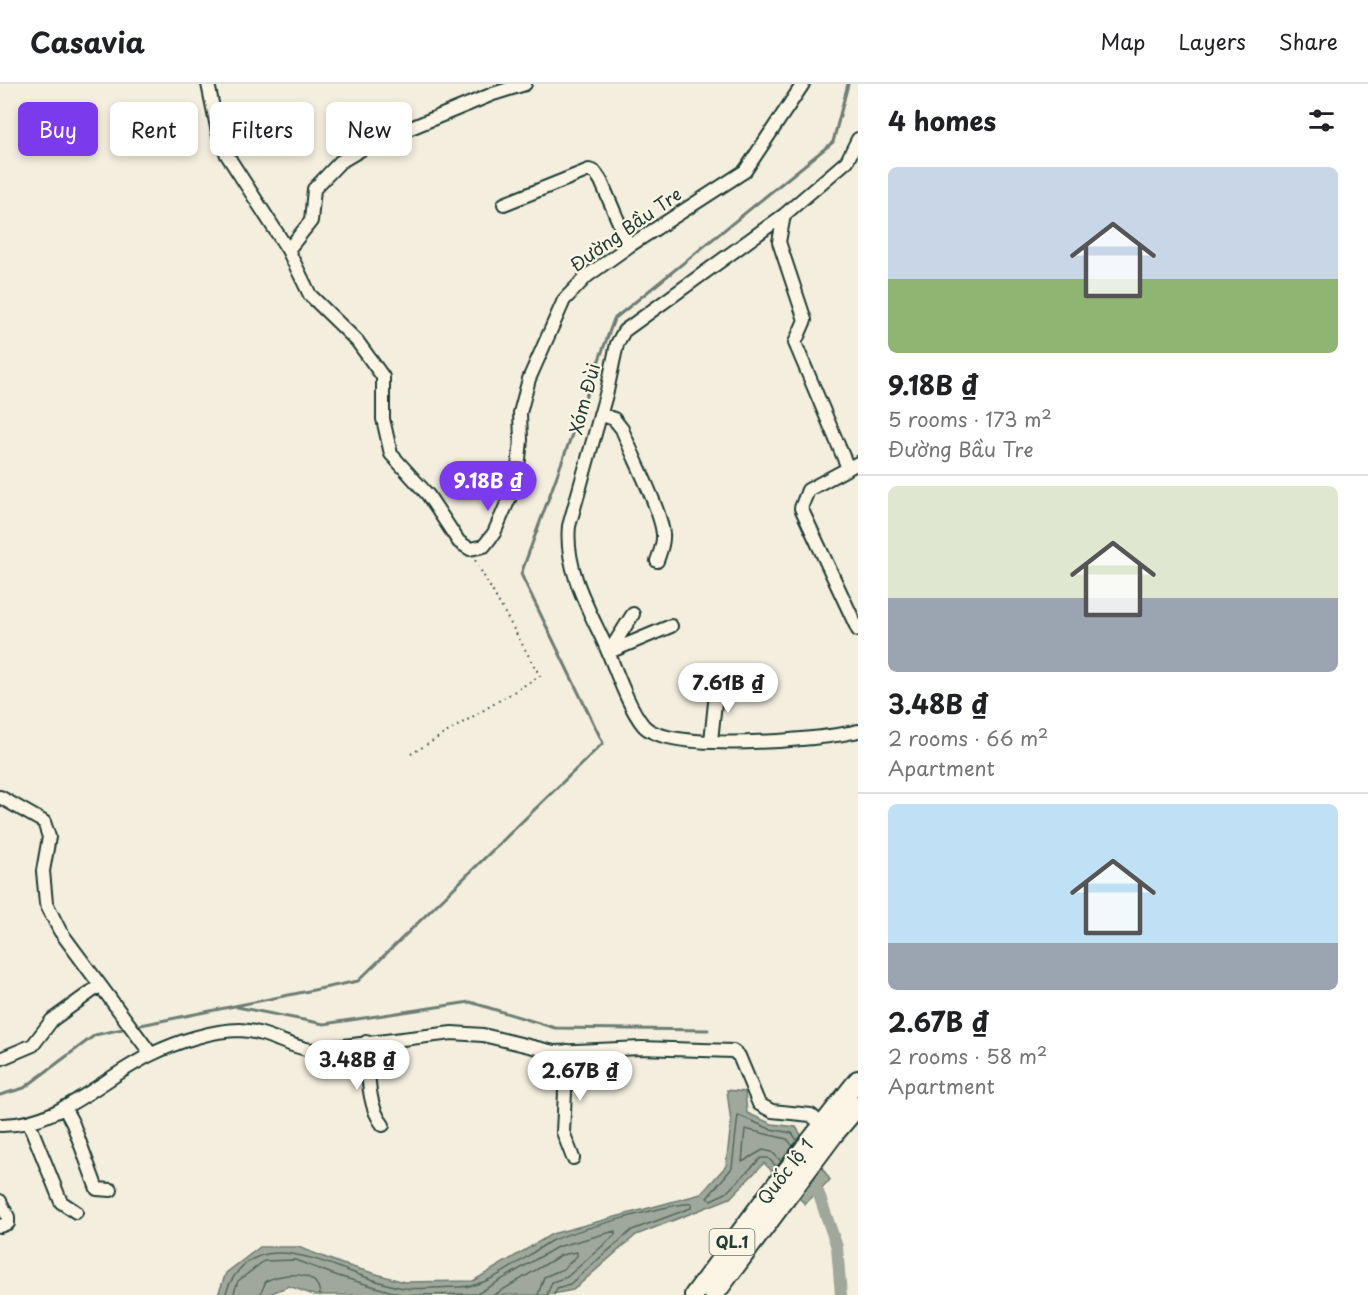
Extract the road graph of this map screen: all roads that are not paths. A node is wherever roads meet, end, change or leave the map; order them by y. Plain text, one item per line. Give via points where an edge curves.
1 (208, 84) edge
2 (525, 84) edge
3 (803, 84) edge
4 (858, 140) edge
5 (853, 162) edge
6 (504, 204) dead end
7 (784, 215) junction
8 (629, 246) junction
9 (288, 250) junction
10 (600, 414) junction
11 (853, 466) edge
12 (657, 561) dead end
13 (633, 614) dead end
14 (671, 626) dead end
15 (858, 630) edge
16 (609, 652) junction
17 (717, 683) dead end
18 (858, 731) edge
19 (711, 741) junction
20 (0, 797) edge
21 (99, 986) junction
22 (366, 1042) junction
23 (567, 1051) junction
24 (151, 1054) junction
25 (0, 1059) edge
26 (858, 1080) edge
27 (858, 1106) edge
28 (64, 1107) junction
29 (29, 1123) junction
30 (0, 1125) edge
31 (383, 1125) dead end
32 (828, 1129) junction
33 (573, 1158) dead end
34 (111, 1190) dead end
35 (0, 1201) edge
36 (76, 1212) dead end
37 (0, 1227) edge
38 (694, 1295) edge
39 (714, 1295) edge

1 - 9 street via 223,146
2 - 9 street via 367,146 340,162 314,189 311,221
3 - 8 street, Đường Bầu Tre via 745,171
4 - 5 street, Xóm Đùi
5 - 7 street, Xóm Đùi
6 - 8 street via 589,170 595,172
7 - 10 street, Xóm Đùi via 624,332 617,344
7 - 11 street via 779,242 805,320 795,343
8 - 9 street, Đường Bầu Tre via 575,286 556,314 520,412 521,440 513,490 494,533 484,546 470,549 459,542 428,495 391,454 383,419 383,377 357,341 310,295
10 - 12 street via 614,419 622,429 657,513 663,532
10 - 16 street, Xóm Đùi via 567,544 588,608
11 - 15 street via 808,490 801,508
13 - 16 street
14 - 16 street
16 - 19 street, Xóm Đùi via 643,725 652,733
17 - 19 street
18 - 19 street, Xóm Đùi via 806,740
20 - 21 street via 44,822 49,837 43,872 46,903 60,931
21 - 24 street
21 - 25 street via 52,1020 33,1045
22 - 23 street via 468,1033 543,1050
22 - 24 street via 311,1050 254,1031 239,1030 201,1037
22 - 31 street via 373,1105
23 - 32 street via 733,1050 759,1104 772,1111 811,1115
23 - 33 street via 563,1132
24 - 28 street
26 - 32 highway, Quốc lộ 1 / QL.1
27 - 32 highway, Quốc lộ 1 / QL.1
28 - 29 street
28 - 34 street via 97,1189
29 - 30 street
29 - 36 street via 61,1202
32 - 38 highway, Quốc lộ 1 / QL.1 via 810,1142
32 - 39 highway, Quốc lộ 1 / QL.1
35 - 37 street via 8,1217 8,1223

